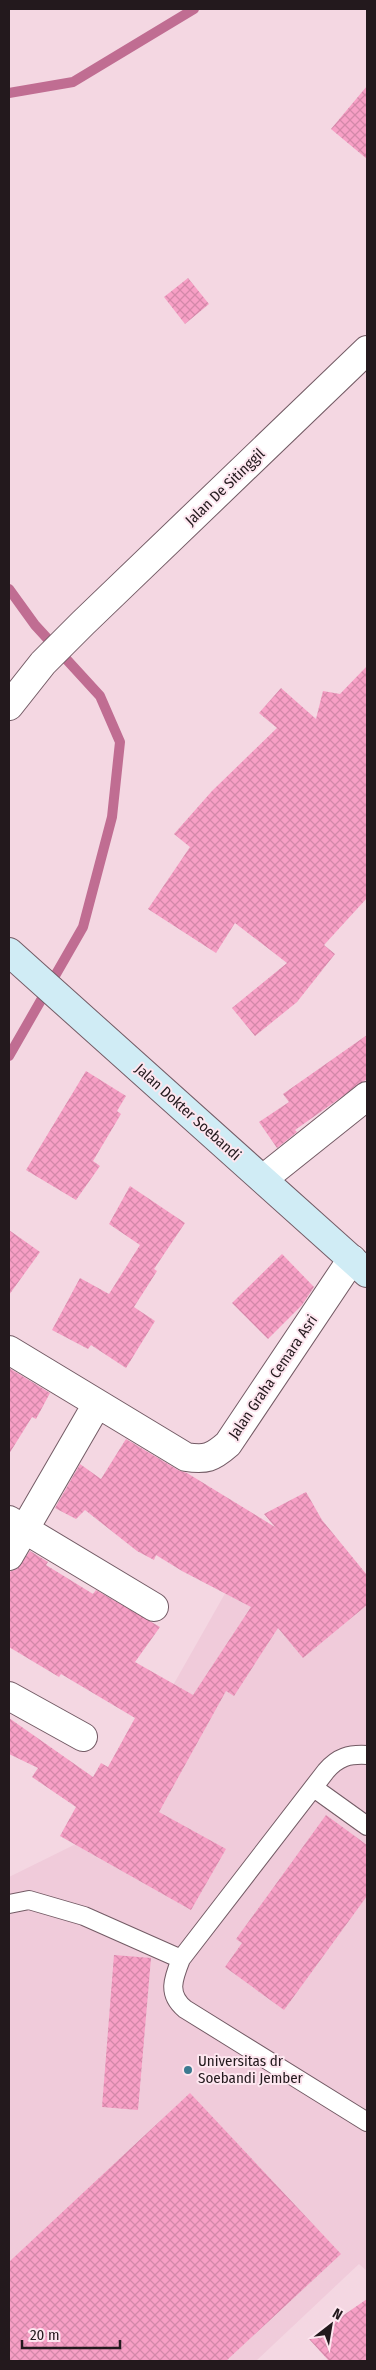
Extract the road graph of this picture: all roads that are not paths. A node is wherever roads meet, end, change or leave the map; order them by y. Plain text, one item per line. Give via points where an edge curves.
1 (367, 350) edge
2 (9, 706) edge
3 (9, 952) edge
4 (367, 1096) edge
5 (262, 1179) junction
6 (360, 1266) edge
7 (9, 1350) edge
8 (97, 1404) junction
9 (16, 1524) edge
10 (9, 1556) edge
11 (154, 1607) dead end
12 (9, 1696) edge
13 (82, 1737) dead end
14 (367, 1755) edge
15 (314, 1788) junction
16 (367, 1826) edge
17 (9, 1904) edge
18 (180, 1959) junction
19 (367, 2122) edge

1 - 2 street, Jalan De Sitinggil via 83,623 43,663
3 - 5 main road, Jalan Dokter Soebandi
4 - 5 street
5 - 6 main road, Jalan Dokter Soebandi
6 - 8 street, Jalan Graha Cemara Asri via 228,1444 218,1453 202,1460 186,1457
7 - 8 street, Jalan Graha Cemara Asri
8 - 9 street
9 - 10 street
9 - 11 street
12 - 13 street
14 - 15 lane via 348,1756 333,1762
15 - 16 lane
15 - 18 lane
17 - 18 lane via 29,1900 84,1916
18 - 19 lane via 172,1981 174,1997 180,2004

